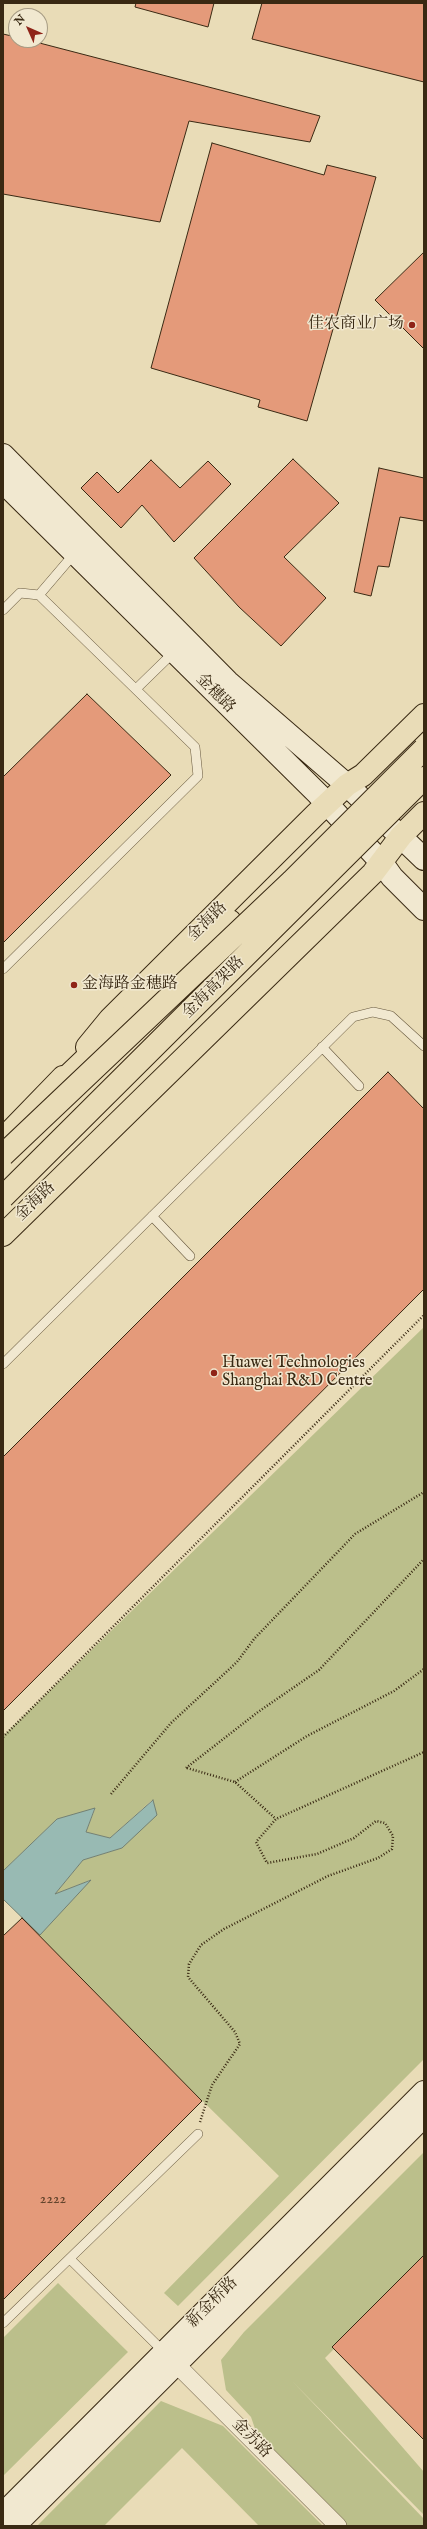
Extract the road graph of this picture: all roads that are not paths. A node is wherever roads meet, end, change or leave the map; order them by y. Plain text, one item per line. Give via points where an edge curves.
1 (3, 455) edge
2 (3, 482) edge
3 (74, 554) junction
4 (38, 595) junction
5 (3, 610) edge
6 (180, 646) junction
7 (136, 689) junction
8 (424, 715) edge
9 (424, 732) edge
10 (424, 749) edge
11 (424, 778) edge
12 (347, 785) junction
13 (326, 804) junction
14 (424, 814) edge
15 (402, 836) junction
16 (424, 859) edge
17 (382, 863) junction
18 (424, 908) edge
19 (3, 969) edge
20 (424, 1046) edge
21 (322, 1047) junction
22 (359, 1086) dead end
23 (51, 1092) junction
24 (3, 1139) edge
25 (3, 1154) edge
26 (3, 1197) edge
27 (152, 1216) junction
28 (3, 1235) edge
29 (190, 1256) dead end
30 (3, 1364) edge
31 (424, 2092) edge
32 (424, 2116) edge
33 (198, 2134) road end
34 (70, 2259) junction
35 (3, 2324) edge
36 (170, 2358) junction
37 (3, 2514) edge
38 (14, 2526) edge
39 (338, 2526) edge

1 - 6 street, 金穗路
2 - 3 street, 金穗路
3 - 4 lane
3 - 6 street, 金穗路
4 - 5 lane via 20,593
4 - 7 lane
6 - 7 lane
6 - 12 street, 金穗路 via 228,682
6 - 13 street, 金穗路
7 - 19 lane via 195,746 198,776
8 - 12 main road, 金海路 via 363,775
9 - 23 main road
10 - 25 main road, 金海高架路, bridge via 292,881
11 - 26 main road, 金海高架路, bridge
12 - 13 main road, 金海路
12 - 15 street, 金穗路
13 - 17 street, 金穗路
13 - 23 main road, 金海路 via 110,1019
14 - 15 main road, 金海路
15 - 16 street, 金穗路
15 - 17 main road, 金海路
17 - 18 street, 金穗路 via 392,877
17 - 28 main road, 金海路
20 - 21 lane via 391,1016 373,1012 353,1017
21 - 22 lane
21 - 27 lane
23 - 24 main road, 金海路
27 - 29 lane
27 - 30 lane
31 - 36 street, 新金桥路
32 - 36 street, 新金桥路
33 - 34 lane
34 - 35 lane
34 - 36 lane
36 - 37 street, 新金桥路
36 - 38 street, 新金桥路
36 - 39 street, 金苏路

